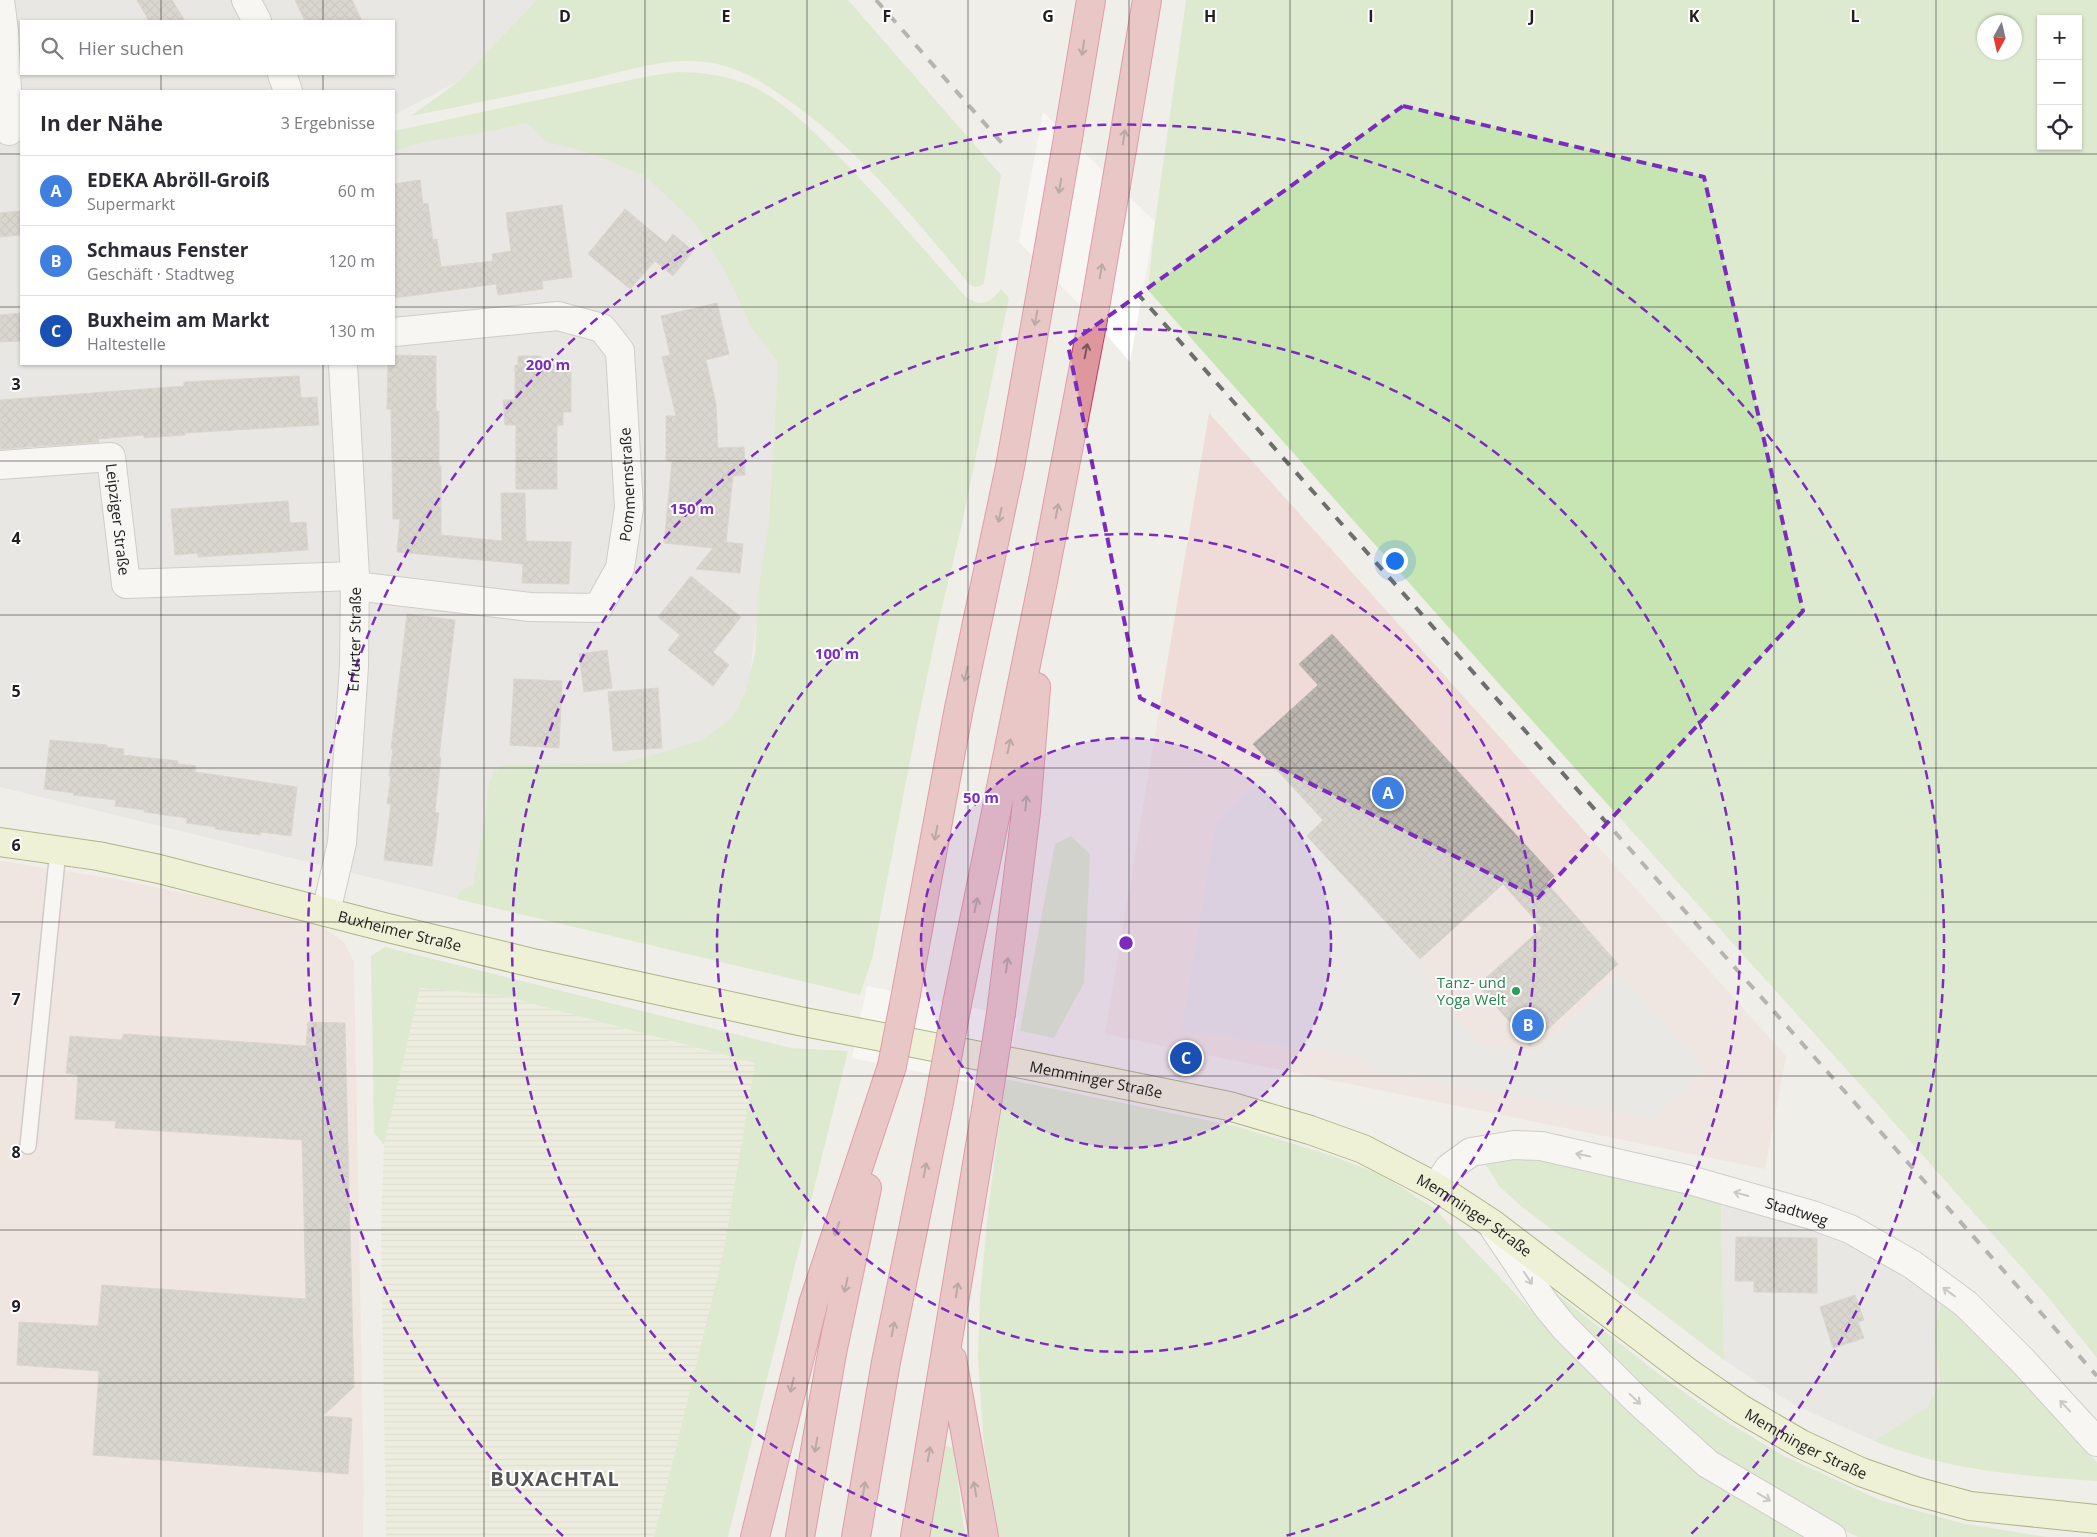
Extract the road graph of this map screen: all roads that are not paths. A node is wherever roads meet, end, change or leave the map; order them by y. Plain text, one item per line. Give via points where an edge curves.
1 (0, 0) edge
2 (246, 0) edge
3 (1091, 0) edge
4 (1147, 0) edge
5 (256, 20) edge
6 (282, 75) edge
7 (288, 90) edge
8 (9, 131) dead end
9 (395, 332) edge
10 (343, 365) edge
11 (0, 465) edge
12 (1044, 576) junction
13 (355, 581) junction
14 (0, 842) edge
15 (58, 850) junction
16 (326, 912) junction
17 (799, 1021) joint
18 (892, 1066) junction
19 (28, 1146) dead end
20 (1436, 1187) junction
21 (1491, 1223) junction
22 (949, 1338) junction
23 (2097, 1442) edge
24 (2097, 1519) edge
25 (755, 1537) edge
26 (800, 1537) edge
27 (856, 1537) edge
28 (915, 1537) edge
29 (984, 1537) edge
30 (1832, 1537) edge

1 - 8 street
2 - 5 street
3 -> 18 highway, bridge via 1010,467 959,708
12 -> 4 highway, bridge via 1093,319
6 - 7 street
9 - 13 street, Pommernstraße via 558,316 602,328 620,351 629,508 620,568 598,608 530,608
10 - 13 street, Erfurter Straße
11 - 13 street, Leipziger Straße via 110,457 126,584
22 -> 12 highway, bridge via 1001,1013 1026,812
27 -> 12 highway, bridge via 886,1362
13 - 16 street, Erfurter Straße via 354,666 342,843
14 - 15 street, Buxheimer Straße
15 - 16 street, Buxheimer Straße via 159,869
15 - 19 lane
16 - 17 street, Buxheimer Straße via 538,964
17 - 20 street, Memminger Straße via 1229,1106 1363,1149
18 -> 25 highway via 813,1304
18 -> 26 highway via 832,1353
20 - 21 street, Memminger Straße
23 -> 20 street, Stadtweg via 1966,1304 1913,1265 1850,1229 1686,1179 1542,1146 1514,1145 1471,1152 1449,1168
21 - 24 street, Memminger Straße via 1686,1371 1741,1409 1801,1444 1861,1472 1970,1506
21 -> 30 street via 1564,1327 1638,1401 1708,1464
28 -> 22 highway
29 -> 22 highway

